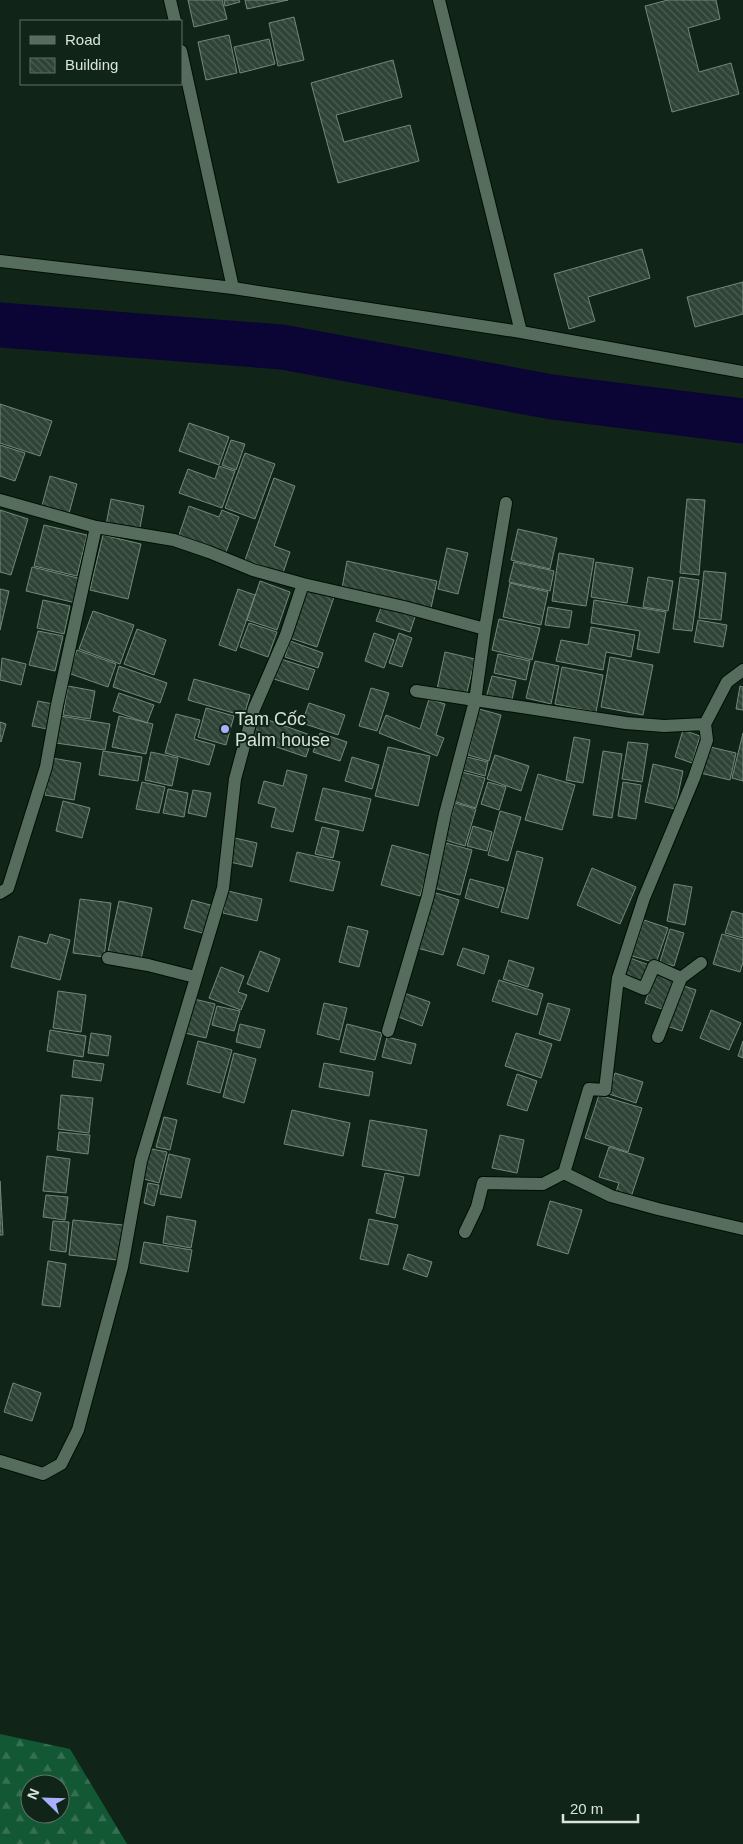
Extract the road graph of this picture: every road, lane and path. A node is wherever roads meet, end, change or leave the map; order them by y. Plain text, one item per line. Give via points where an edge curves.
1 (170, 0) edge
2 (439, 0) edge
3 (175, 20) edge
4 (182, 56) edge
5 (0, 261) edge
6 (233, 288) junction
7 (521, 332) junction
8 (743, 372) edge
9 (0, 500) edge
10 (506, 503) dead end
11 (96, 527) junction
12 (303, 584) junction
13 (485, 629) junction
14 (743, 670) edge
15 (416, 691) dead end
16 (475, 701) junction
17 (705, 724) junction
18 (0, 893) edge
19 (108, 958) dead end
20 (701, 963) dead end
21 (195, 977) junction
22 (618, 978) junction
23 (681, 978) junction
24 (388, 1031) dead end
25 (658, 1037) dead end
26 (564, 1173) junction
27 (743, 1229) edge
28 (465, 1232) dead end
29 (0, 1461) edge

1 - 3 street
2 - 7 street
4 - 6 street
5 - 6 street
6 - 7 street
7 - 8 street
9 - 11 street
10 - 13 street
11 - 12 street via 174,540 253,570
11 - 18 street via 46,767 8,888
12 - 13 street
12 - 21 street via 286,635 254,710 235,779 223,888
13 - 16 street
14 - 17 street via 727,682
15 - 16 street
16 - 17 street via 626,723 664,726
16 - 24 street via 445,814 428,896
17 - 22 street via 707,740 694,778 644,898
19 - 21 street
20 - 23 street
21 - 29 street via 141,1161 122,1267 78,1430 61,1464 42,1474
22 - 23 street via 644,989 654,966
22 - 26 street via 605,1090 589,1089
23 - 25 street
26 - 27 street via 612,1196
26 - 28 street via 543,1184 483,1184

